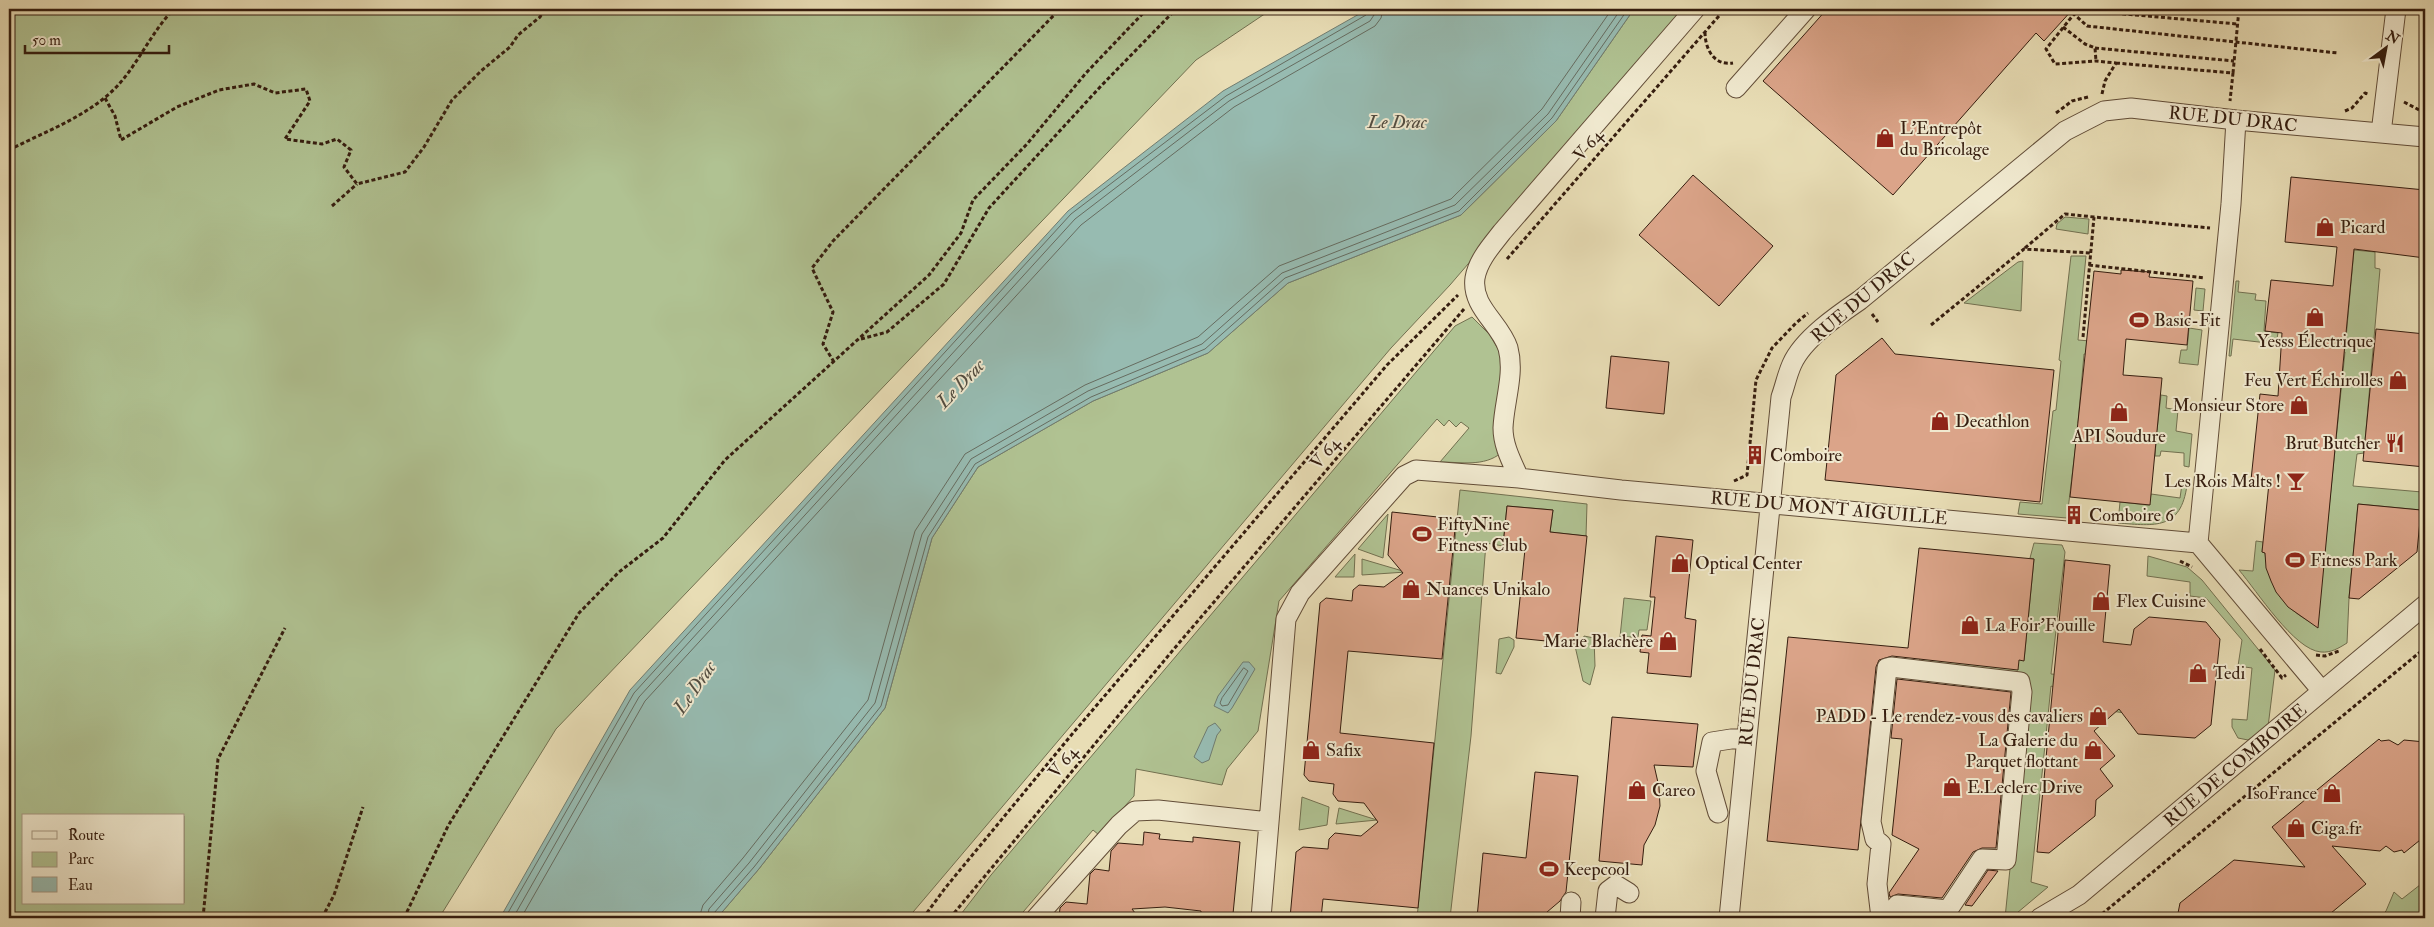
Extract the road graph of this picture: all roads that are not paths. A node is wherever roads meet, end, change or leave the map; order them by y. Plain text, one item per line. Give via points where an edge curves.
1 (1695, 9) edge
2 (1806, 9) edge
3 (2396, 9) edge
4 (1736, 88) dead end
5 (2236, 120) junction
6 (2382, 133) junction
7 (2425, 137) edge
8 (1520, 478) junction
9 (1770, 502) junction
10 (2198, 543) junction
11 (2425, 605) edge
12 (2322, 691) junction
13 (1746, 739) junction
14 (1718, 813) dead end
15 (1269, 822) junction
16 (1628, 893) dead end
17 (1036, 918) edge
18 (1261, 918) edge
19 (1605, 918) edge
20 (1729, 918) edge
21 (1881, 918) edge
22 (1896, 918) edge
23 (2040, 918) edge

1 - 8 street via 1483,257 1476,286 1480,306 1500,331 1508,350 1509,387 1503,428 1507,453
2 - 4 street
3 - 6 street
5 - 6 street, RUE DU DRAC
5 - 9 street, RUE DU DRAC via 2103,102 1837,316 1804,346 1792,363 1781,397
5 - 10 street via 2231,204
6 - 7 street, RUE DU DRAC
8 - 9 street, RUE DU MONT AIGUILLE
8 - 15 street, RUE DU MONT AIGUILLE via 1416,470 1404,476 1300,593 1286,619
9 - 10 street, RUE DU MONT AIGUILLE
9 - 13 street, RUE DU DRAC
10 - 12 street
11 - 12 street, RUE DE COMBOIRE
12 - 23 street, RUE DE COMBOIRE via 2079,895
13 - 14 street via 1712,742 1706,771
13 - 20 street, RUE DU DRAC
15 - 17 street via 1158,810 1135,811 1118,825
15 - 18 street, RUE DU MONT AIGUILLE
16 - 19 street via 1616,885 1608,891
21 - 22 street via 1877,884 1881,844 1875,839 1871,822 1887,668 2020,682 2022,692 2006,860 1982,858 1948,910 1897,905

